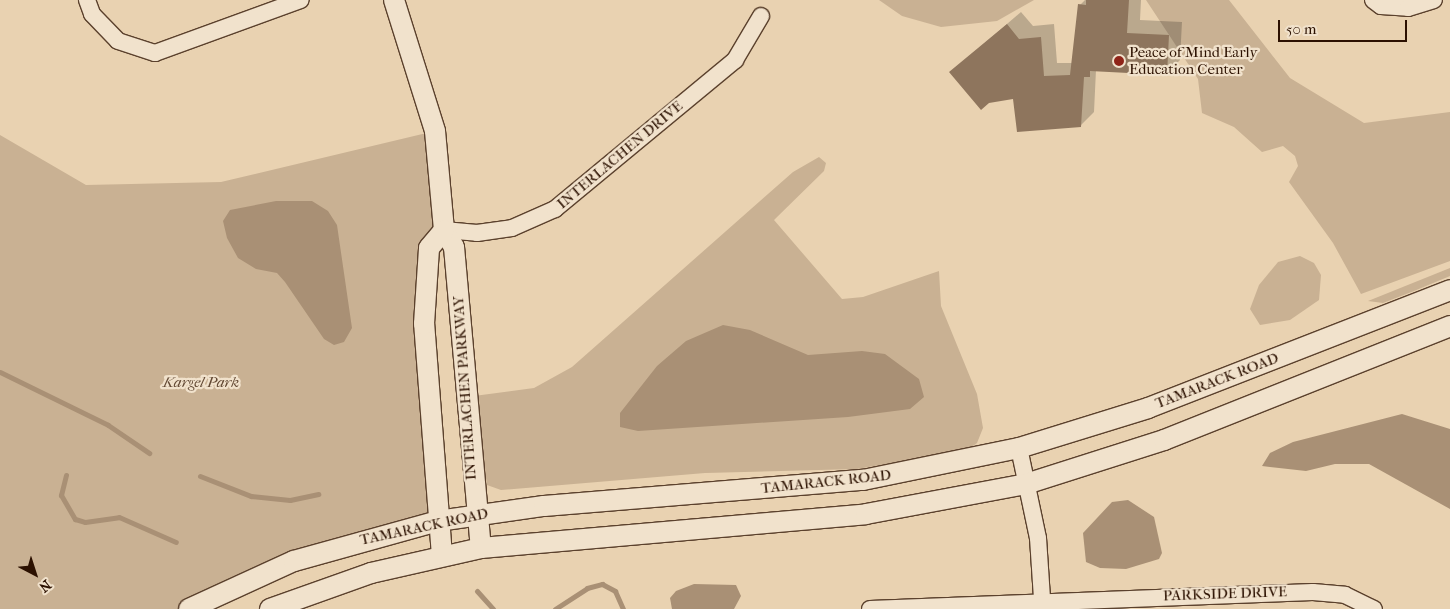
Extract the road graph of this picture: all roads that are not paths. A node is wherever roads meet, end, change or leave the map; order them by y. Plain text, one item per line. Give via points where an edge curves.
1 (87, 0) edge
2 (301, 0) edge
3 (394, 0) edge
4 (1373, 0) edge
5 (1434, 0) edge
6 (761, 16) dead end
7 (444, 230) junction
8 (1450, 290) edge
9 (1450, 326) edge
10 (1019, 448) junction
11 (1026, 484) junction
12 (477, 515) junction
13 (438, 521) junction
14 (481, 548) junction
15 (442, 556) junction
16 (1042, 599) junction
17 (189, 609) edge
18 (270, 609) edge
19 (870, 609) edge
20 (1374, 609) edge

1 - 2 street via 92,14 118,41 155,53
3 - 7 street, INTERLACHEN PARKWAY via 435,131
4 - 5 street via 1381,6 1408,8
6 - 7 street, INTERLACHEN DRIVE via 735,60 555,209 512,228 477,233
7 - 12 street, INTERLACHEN PARKWAY via 455,256
7 - 13 street via 429,248 424,324
8 - 10 street, TAMARACK ROAD via 1148,408
9 - 11 street via 1164,440
10 - 11 street
10 - 12 street, TAMARACK ROAD via 863,480
11 - 14 street via 866,514
11 - 16 street via 1038,538
12 - 13 street, TAMARACK ROAD
12 - 14 street, INTERLACHEN PARKWAY
13 - 15 street
13 - 17 street, TAMARACK ROAD via 294,561
14 - 15 street
15 - 18 street via 355,578
16 - 19 street, PARKSIDE DRIVE
16 - 20 street, PARKSIDE DRIVE via 1313,592 1345,595

